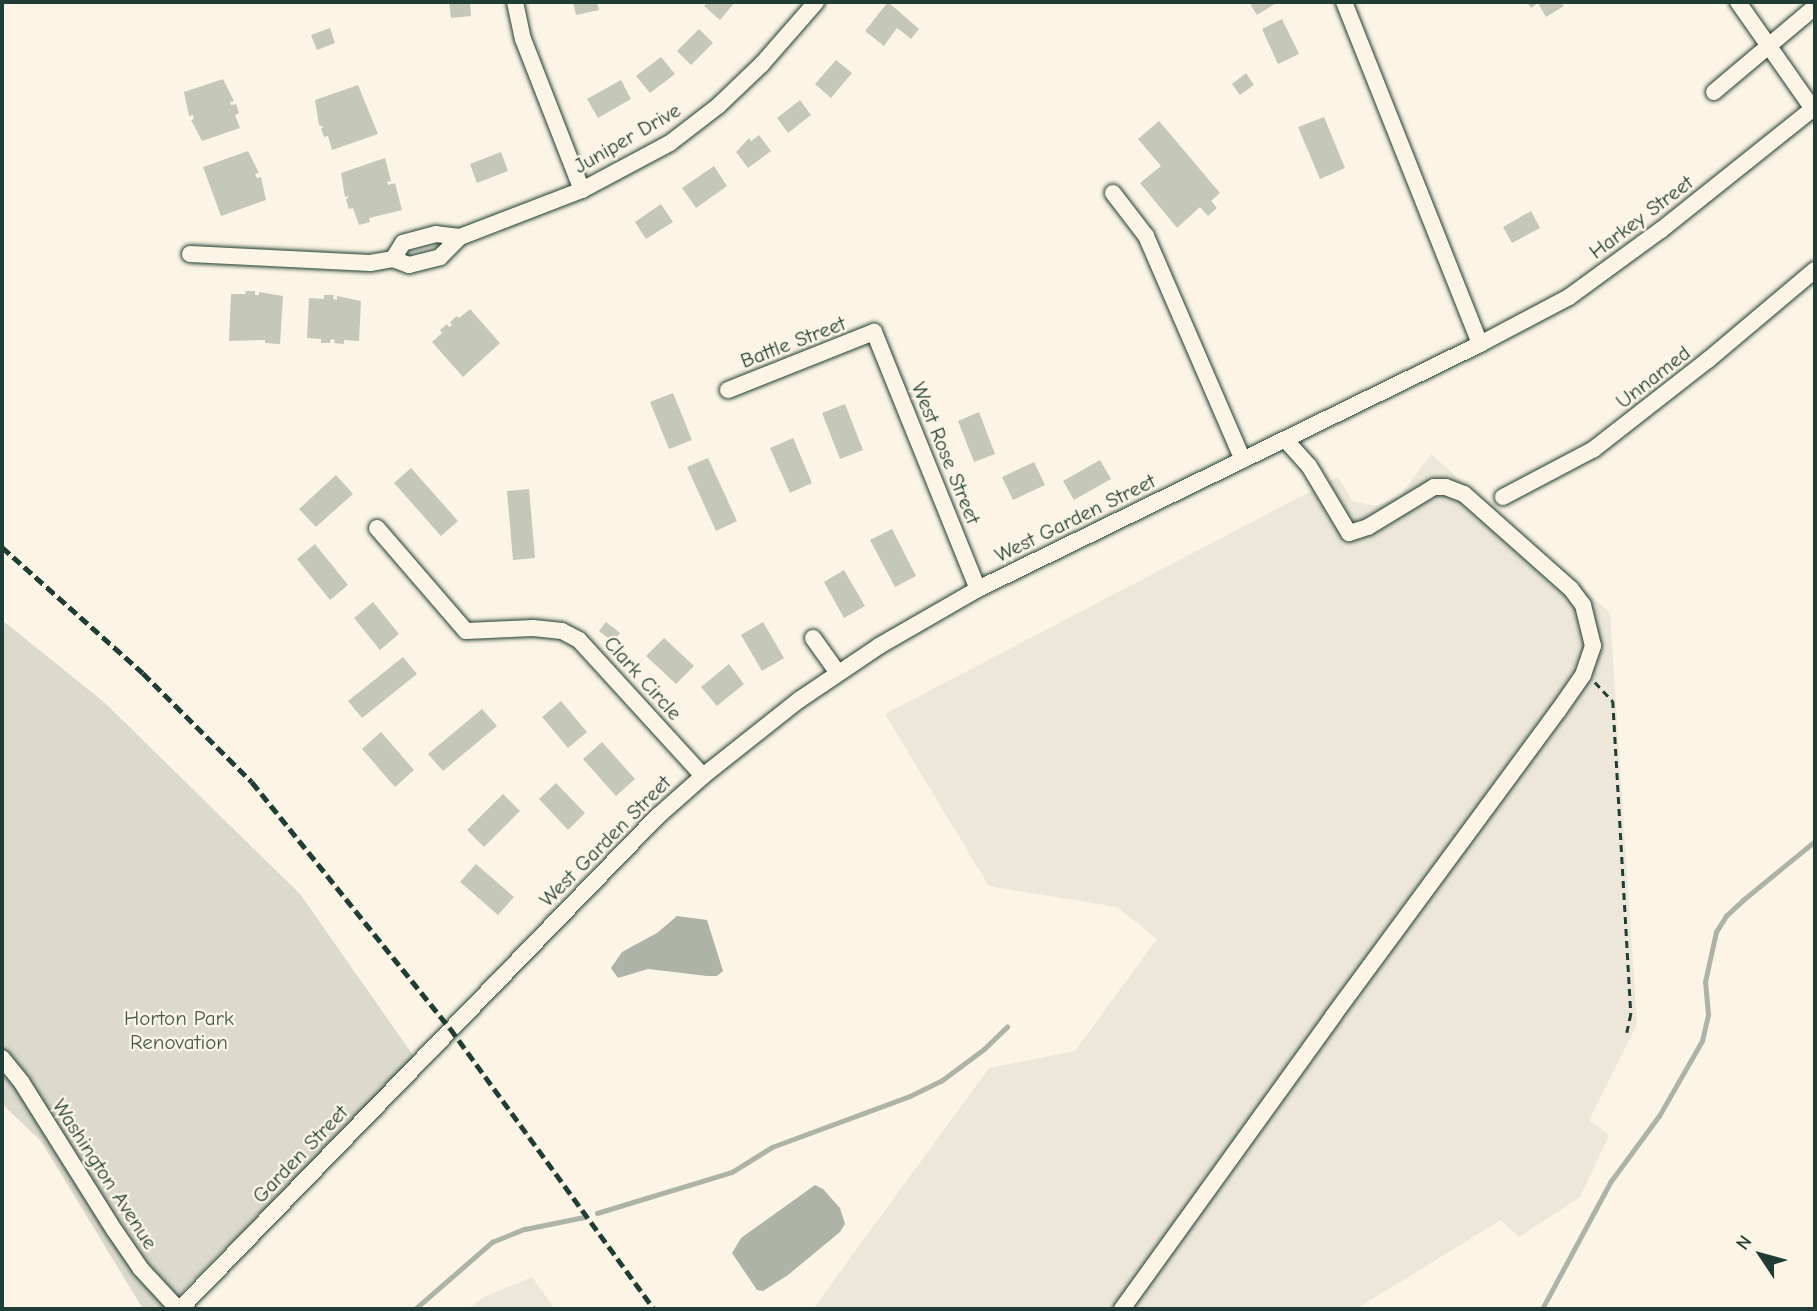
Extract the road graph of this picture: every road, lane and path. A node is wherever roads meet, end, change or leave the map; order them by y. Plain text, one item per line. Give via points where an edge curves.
1 (515, 2) edge
2 (816, 2) edge
3 (1344, 2) edge
4 (1738, 2) edge
5 (1815, 7) edge
6 (1768, 45) junction
7 (1714, 92) dead end
8 (1813, 108) edge
9 (582, 190) junction
10 (1113, 193) dead end
11 (460, 237) junction
12 (190, 254) dead end
13 (393, 260) junction
14 (1815, 270) edge
15 (874, 332) joint
16 (1480, 344) junction
17 (728, 390) dead end
18 (1285, 439) junction
19 (1243, 460) junction
20 (1503, 497) dead end
21 (377, 528) dead end
22 (978, 589) junction
23 (813, 638) dead end
24 (838, 673) junction
25 (1583, 675) junction
26 (702, 776) junction
27 (450, 1028) joint
28 (1627, 1033) dead end
29 (2, 1058) edge
30 (179, 1309) edge
31 (1122, 1309) edge

1 - 9 street via 523,39
2 - 9 street, Juniper Drive via 718,106 670,143
3 - 16 street
4 - 6 street
5 - 6 street
6 - 7 street
6 - 8 street
8 - 16 street, Harkey Street via 1569,297
9 - 11 street, Juniper Drive
10 - 19 street via 1146,236
11 - 13 street, Juniper Drive via 440,257 409,265
11 - 13 street, Juniper Drive via 436,234 403,243
12 - 13 street, Juniper Drive via 370,263
14 - 20 street, Unnamed via 1594,449
15 - 17 street, Battle Street
15 - 22 street, West Rose Street
16 - 18 street, West Garden Street
18 - 19 street, West Garden Street
18 - 25 street via 1309,466 1349,533 1368,527 1434,487 1464,494 1483,508 1583,605 1592,646
19 - 22 street, West Garden Street
21 - 26 street, Clark Circle via 466,631 543,629 562,631 579,640
22 - 24 street, West Garden Street
23 - 24 street
24 - 26 street, West Garden Street
25 - 28 path via 1613,701 1631,1014
25 - 31 street
26 - 27 street, West Garden Street
27 - 30 street, Garden Street
29 - 30 street, Washington Avenue via 141,1269

